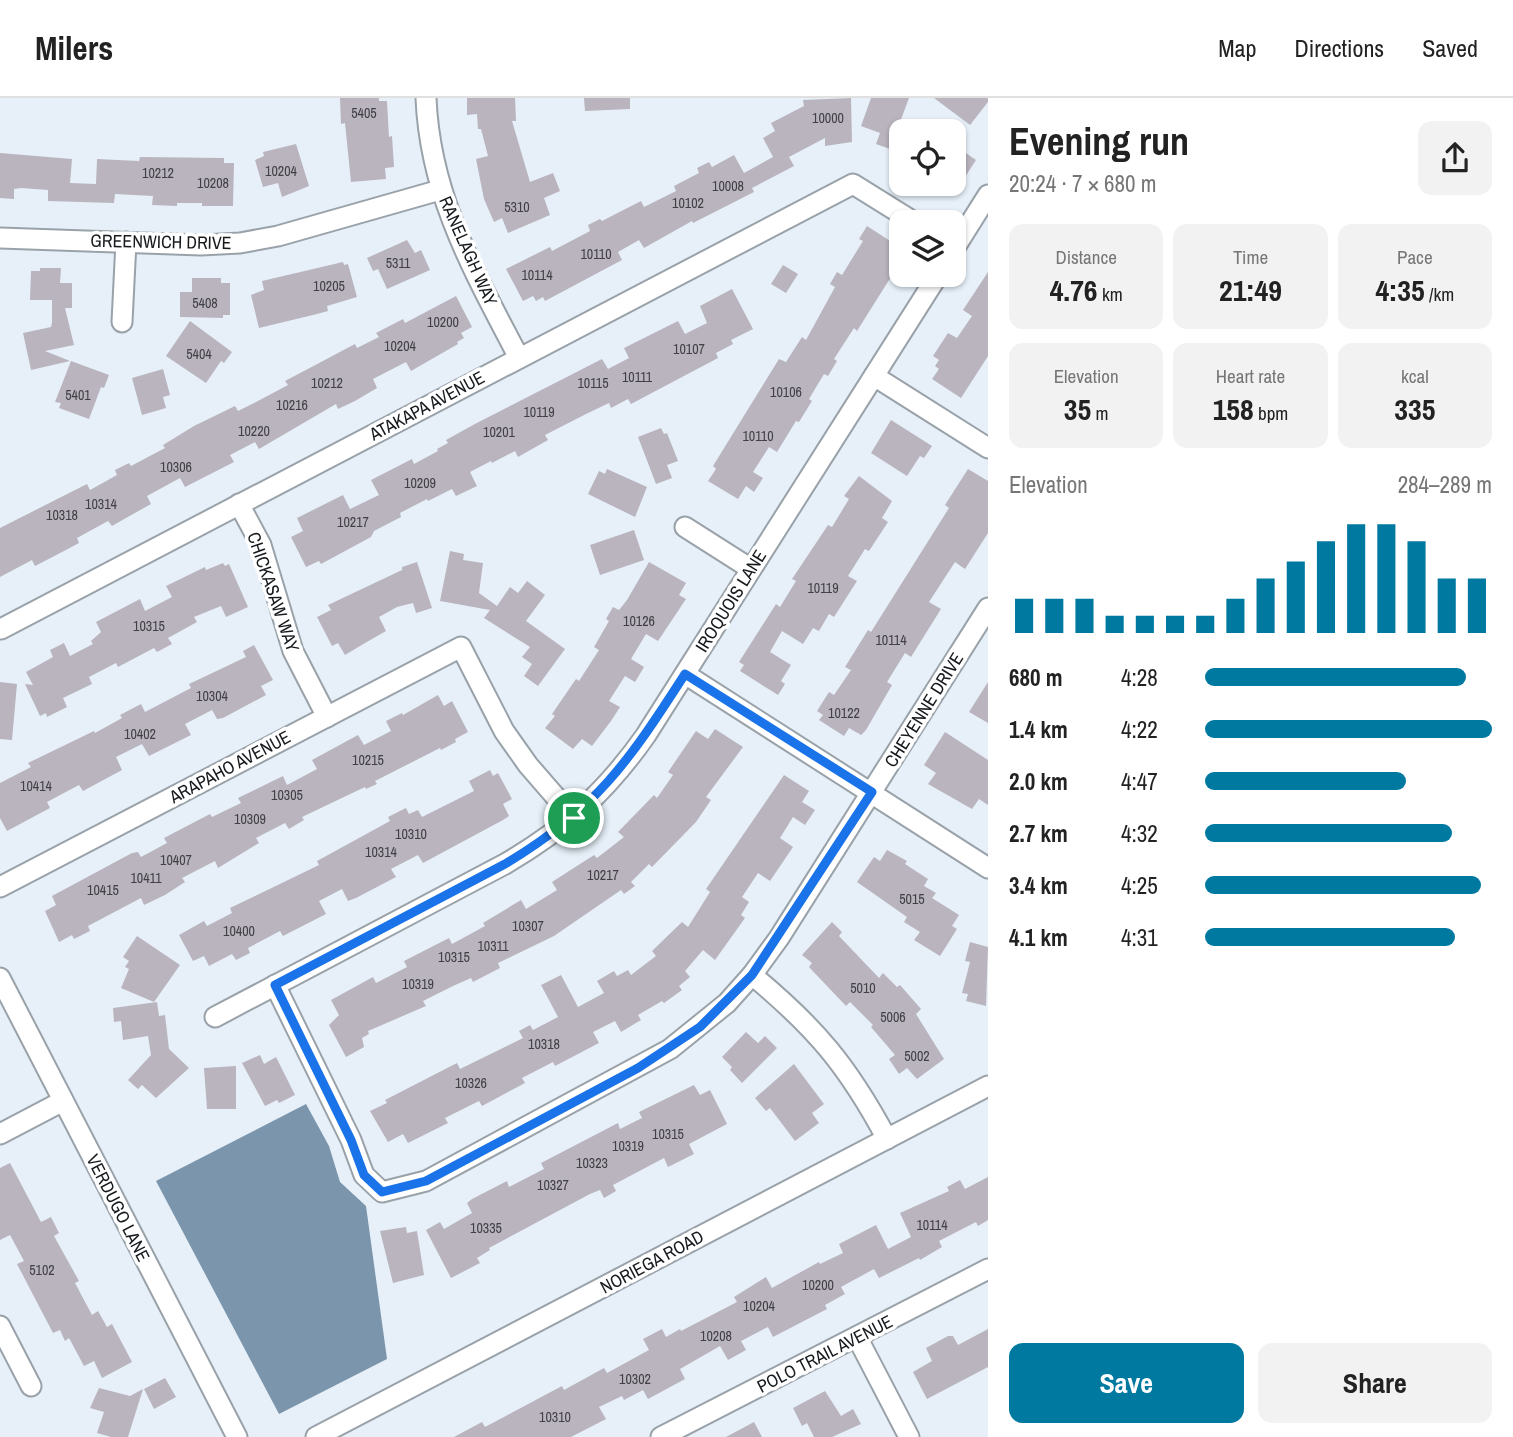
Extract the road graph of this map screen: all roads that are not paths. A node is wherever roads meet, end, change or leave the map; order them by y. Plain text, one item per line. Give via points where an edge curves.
1 (426, 98) edge
2 (440, 190) junction
3 (988, 195) edge
4 (895, 210) edge
5 (966, 229) edge
6 (0, 238) edge
7 (126, 243) junction
8 (930, 287) edge
9 (122, 322) dead end
10 (519, 358) junction
11 (873, 376) junction
12 (988, 448) edge
13 (239, 504) junction
14 (685, 527) dead end
15 (751, 569) junction
16 (988, 608) edge
17 (1, 629) edge
18 (685, 674) junction
19 (327, 717) junction
20 (872, 792) junction
21 (574, 818) junction
22 (988, 868) edge
23 (0, 887) edge
24 (752, 975) junction
25 (0, 978) edge
26 (275, 985) junction
27 (215, 1017) dead end
28 (988, 1086) edge
29 (63, 1101) junction
30 (0, 1134) edge
31 (887, 1139) junction
32 (988, 1269) edge
33 (0, 1326) edge
34 (858, 1337) junction
35 (31, 1386) dead end
36 (664, 1436) edge
37 (236, 1437) edge
38 (316, 1437) edge
39 (909, 1437) edge

1 - 2 street, RANELAGH WAY
2 - 7 street, GREENWICH DRIVE via 240,243
2 - 10 street, RANELAGH WAY via 459,242
3 - 5 street
4 - 10 street, ATAKAPA AVENUE via 853,184
6 - 7 street, GREENWICH DRIVE
7 - 9 street
8 - 11 street, IROQUOIS LANE
10 - 13 street, ATAKAPA AVENUE
11 - 12 street
11 - 15 street, IROQUOIS LANE
13 - 17 street, ATAKAPA AVENUE
13 - 19 street, CHICKASAW WAY via 261,545 293,651
14 - 15 street
15 - 18 street, IROQUOIS LANE
16 - 20 street, CHEYENNE DRIVE
18 - 20 street
18 - 21 street, IROQUOIS LANE via 625,765
19 - 21 street, ARAPAHO AVENUE via 460,647 504,731
19 - 23 street, ARAPAHO AVENUE
20 - 22 street
20 - 24 street, CHEYENNE DRIVE
21 - 26 street, IROQUOIS LANE via 505,864
24 - 26 street, CHEYENNE DRIVE via 700,1027 638,1068 426,1181 382,1192 364,1175
24 - 31 street via 833,1051
25 - 29 street, VERDUGO LANE
26 - 27 street, IROQUOIS LANE
28 - 31 street, NORIEGA ROAD
29 - 30 street
29 - 37 street, VERDUGO LANE
31 - 38 street, NORIEGA ROAD
32 - 34 street, POLO TRAIL AVENUE
33 - 35 street
34 - 36 street, POLO TRAIL AVENUE
34 - 39 street

